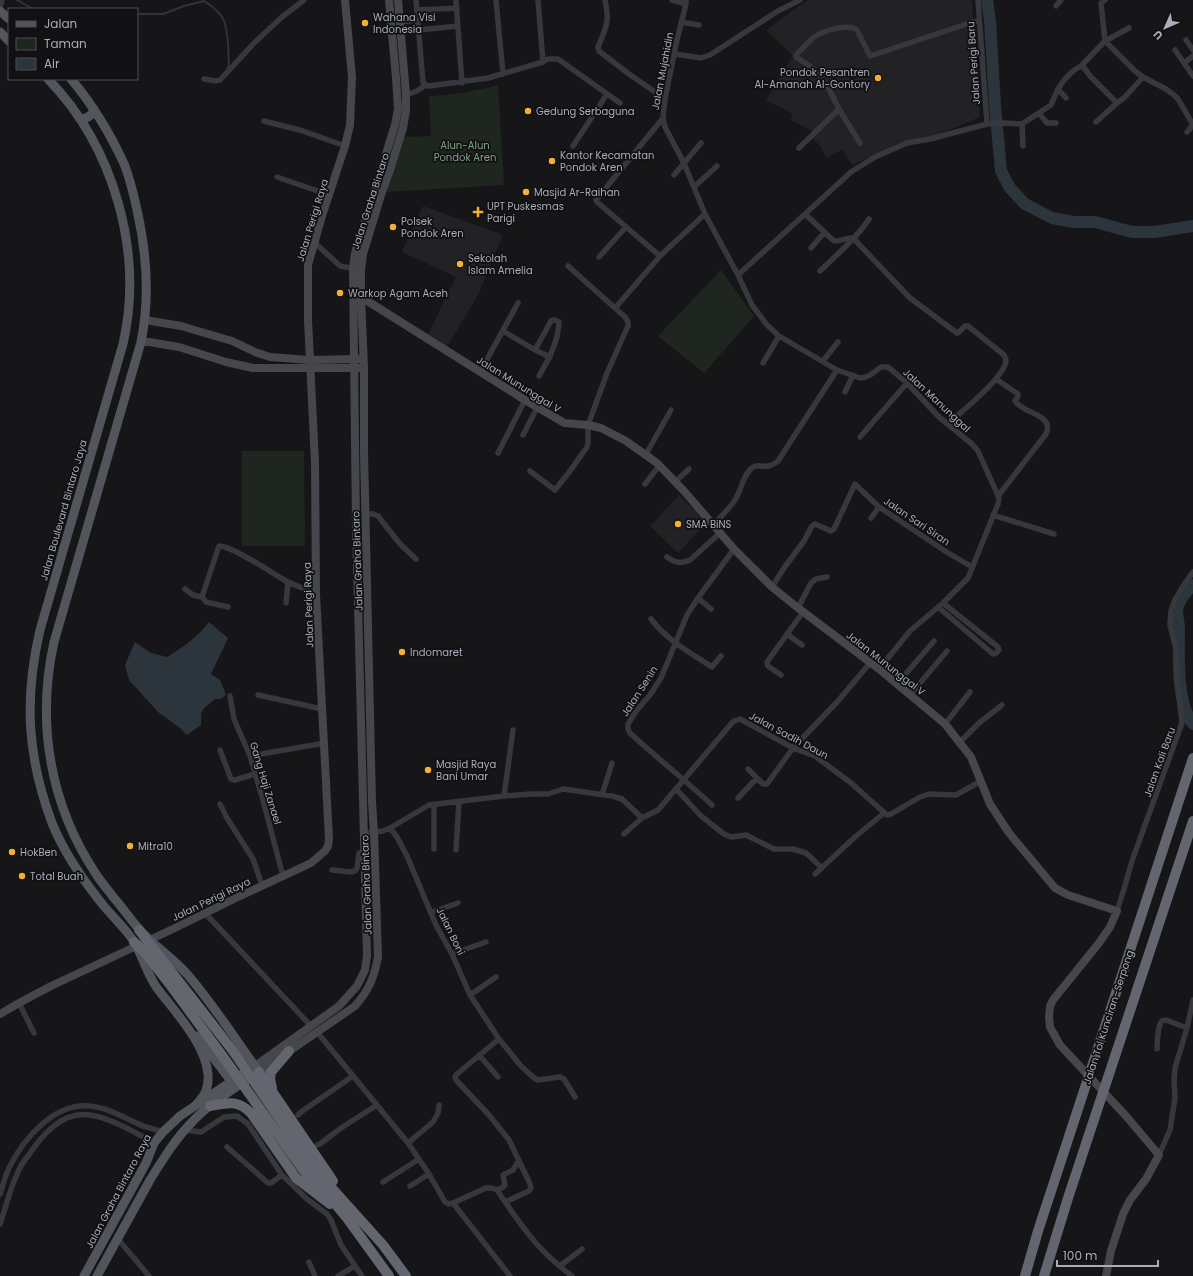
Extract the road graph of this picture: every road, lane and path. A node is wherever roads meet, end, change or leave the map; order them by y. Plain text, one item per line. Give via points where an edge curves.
1 (2, 0) edge
2 (304, 0) edge
3 (345, 0) edge
4 (389, 0) edge
5 (398, 0) edge
6 (416, 0) edge
7 (456, 0) edge
8 (496, 0) edge
9 (538, 0) edge
10 (605, 0) edge
11 (672, 0) edge
12 (800, 0) edge
13 (978, 0) edge
14 (1061, 0) edge
15 (1101, 1) edge
16 (686, 2) edge
17 (789, 2) edge
18 (1056, 6) dead end
19 (0, 7) edge
20 (457, 8) junction
21 (417, 10) junction
22 (0, 11) edge
23 (8, 18) edge
24 (418, 20) junction
25 (979, 20) junction
26 (682, 22) junction
27 (396, 23) junction
28 (698, 25) dead end
29 (458, 26) junction
30 (1129, 28) dead end
31 (418, 30) junction
32 (0, 32) edge
33 (8, 40) edge
34 (1186, 40) dead end
35 (1105, 41) junction
36 (1175, 50) dead end
37 (1193, 50) edge
38 (675, 54) junction
39 (1193, 56) edge
40 (543, 62) junction
41 (1184, 63) junction
42 (1082, 65) junction
43 (504, 74) junction
44 (1193, 76) edge
45 (1143, 78) junction
46 (204, 79) dead end
47 (49, 80) edge
48 (72, 80) edge
49 (462, 83) junction
50 (425, 85) junction
51 (1058, 89) junction
52 (406, 94) junction
53 (607, 94) junction
54 (1066, 98) dead end
55 (665, 99) junction
56 (620, 103) dead end
57 (1117, 104) junction
58 (94, 109) junction
59 (839, 109) junction
60 (1039, 113) junction
61 (79, 118) junction
62 (663, 118) junction
63 (264, 121) dead end
64 (1096, 122) dead end
65 (1056, 123) dead end
66 (990, 124) junction
67 (1022, 124) junction
68 (1193, 125) edge
69 (1187, 132) dead end
70 (701, 143) dead end
71 (860, 143) dead end
72 (345, 146) junction
73 (573, 146) dead end
74 (1023, 146) dead end
75 (800, 148) dead end
76 (684, 163) junction
77 (716, 166) dead end
78 (674, 175) dead end
79 (277, 177) dead end
80 (694, 187) junction
81 (377, 194) junction
82 (329, 195) junction
83 (705, 214) junction
84 (805, 214) junction
85 (869, 219) dead end
86 (626, 227) junction
87 (824, 233) junction
88 (853, 238) junction
89 (314, 242) junction
90 (811, 248) dead end
91 (660, 256) junction
92 (599, 257) dead end
93 (568, 266) dead end
94 (357, 269) junction
95 (820, 271) dead end
96 (738, 275) junction
97 (353, 292) junction
98 (361, 297) junction
99 (518, 303) dead end
100 (616, 307) junction
101 (145, 320) junction
102 (503, 332) junction
103 (779, 336) junction
104 (141, 342) junction
105 (838, 342) dead end
106 (535, 350) junction
107 (550, 357) junction
108 (823, 361) junction
109 (364, 363) junction
110 (763, 363) dead end
111 (354, 364) junction
112 (482, 369) junction
113 (837, 370) junction
114 (853, 375) junction
115 (539, 376) dead end
116 (996, 379) junction
117 (907, 383) junction
118 (521, 386) dead end
119 (845, 392) dead end
120 (525, 400) junction
121 (537, 408) junction
122 (671, 410) dead end
123 (948, 424) junction
124 (588, 425) junction
125 (523, 435) dead end
126 (860, 437) dead end
127 (498, 453) dead end
128 (646, 454) junction
129 (659, 466) junction
130 (689, 469) dead end
131 (530, 471) dead end
132 (675, 482) junction
133 (645, 484) dead end
134 (998, 496) junction
135 (879, 507) junction
136 (366, 514) junction
137 (992, 515) junction
138 (871, 518) dead end
139 (356, 526) junction
140 (366, 526) junction
141 (713, 526) junction
142 (720, 533) junction
143 (1054, 534) dead end
144 (734, 549) junction
145 (667, 557) dead end
146 (416, 559) dead end
147 (972, 568) junction
148 (1193, 572) edge
149 (827, 577) dead end
150 (288, 582) junction
151 (772, 587) junction
152 (185, 589) dead end
153 (316, 594) junction
154 (202, 597) junction
155 (698, 598) junction
156 (286, 603) dead end
157 (943, 603) junction
158 (228, 607) dead end
159 (938, 607) junction
160 (710, 609) dead end
161 (800, 610) junction
162 (651, 619) dead end
163 (787, 634) junction
164 (934, 641) dead end
165 (676, 644) junction
166 (802, 645) dead end
167 (947, 651) dead end
168 (721, 656) dead end
169 (870, 663) junction
170 (879, 669) junction
171 (781, 675) dead end
172 (897, 684) junction
173 (970, 692) dead end
174 (258, 695) dead end
175 (910, 695) junction
176 (230, 696) dead end
177 (1002, 705) dead end
178 (322, 709) junction
179 (945, 724) junction
180 (513, 730) dead end
181 (960, 742) junction
182 (325, 743) junction
183 (794, 748) junction
184 (220, 750) dead end
185 (250, 756) junction
186 (1193, 758) edge
187 (612, 763) dead end
188 (748, 769) dead end
189 (255, 774) junction
190 (371, 778) junction
191 (757, 778) junction
192 (362, 779) junction
193 (684, 779) junction
194 (981, 781) junction
195 (676, 789) junction
196 (602, 795) junction
197 (504, 796) junction
198 (738, 798) dead end
199 (459, 802) junction
200 (220, 804) dead end
201 (434, 804) junction
202 (712, 805) dead end
203 (884, 813) junction
204 (642, 818) junction
205 (1193, 821) edge
206 (390, 828) junction
207 (374, 832) junction
208 (364, 833) junction
209 (624, 834) dead end
210 (434, 849) dead end
211 (456, 850) dead end
212 (365, 851) junction
213 (822, 868) junction
214 (332, 870) dead end
215 (816, 874) dead end
216 (283, 876) junction
217 (262, 886) junction
218 (458, 903) dead end
219 (1117, 911) junction
220 (432, 912) junction
221 (205, 913) junction
222 (139, 930) junction
223 (134, 942) junction
224 (486, 942) dead end
225 (452, 954) junction
226 (496, 977) dead end
227 (175, 984) junction
228 (353, 992) junction
229 (470, 995) junction
230 (362, 999) junction
231 (1193, 1000) edge
232 (19, 1002) junction
233 (0, 1014) edge
234 (181, 1017) junction
235 (1187, 1028) junction
236 (314, 1029) junction
237 (34, 1033) dead end
238 (499, 1039) junction
239 (1156, 1049) dead end
240 (289, 1051) junction
241 (479, 1055) junction
242 (257, 1069) junction
243 (353, 1076) junction
244 (498, 1077) dead end
245 (234, 1084) junction
246 (274, 1093) junction
247 (575, 1097) dead end
248 (377, 1105) junction
249 (439, 1105) dead end
250 (73, 1106) junction
251 (195, 1106) junction
252 (210, 1106) junction
253 (77, 1115) junction
254 (298, 1115) dead end
255 (185, 1130) junction
256 (164, 1132) junction
257 (154, 1143) junction
258 (408, 1143) junction
259 (317, 1145) dead end
260 (227, 1147) dead end
261 (1159, 1155) junction
262 (419, 1159) junction
263 (519, 1160) junction
264 (282, 1174) junction
265 (429, 1174) junction
266 (383, 1182) dead end
267 (410, 1186) dead end
268 (497, 1190) junction
269 (0, 1194) edge
270 (1068, 1198) junction
271 (505, 1202) junction
272 (453, 1203) junction
273 (351, 1215) junction
274 (0, 1224) edge
275 (1038, 1231) junction
276 (118, 1238) junction
277 (582, 1249) dead end
278 (309, 1262) dead end
279 (354, 1266) junction
280 (560, 1266) junction
281 (84, 1276) edge
282 (96, 1276) edge
283 (149, 1276) edge
284 (315, 1276) edge
285 (338, 1276) edge
286 (362, 1276) edge
287 (389, 1276) edge
288 (406, 1276) edge
289 (510, 1276) edge
290 (572, 1276) edge
291 (1018, 1276) edge
292 (1025, 1276) edge
293 (1044, 1276) edge
294 (1052, 1276) edge
295 (1106, 1276) edge

1 - 19 street
2 - 46 street via 254,42 220,80
3 - 72 street, Jalan Perigi Raya via 352,77 350,125
4 - 27 street, Jalan Graha Bintaro
5 - 27 street, Jalan Graha Bintaro
6 - 21 street
7 - 20 street
8 - 43 street
9 - 40 street
10 - 55 street via 608,20 598,47 599,51
11 - 16 street
12 - 17 street
13 - 25 street, Jalan Perigi Baru
14 - 18 street
15 - 35 street
16 - 26 street, Jalan Mujahidin
17 - 38 street via 710,55 701,58
20 - 21 street
20 - 29 street
21 - 24 street
22 - 23 main road
24 - 27 street
24 - 31 street
25 - 59 street via 870,56 853,27 821,33 796,57 814,69 829,89
25 - 66 street, Jalan Perigi Baru
26 - 28 street
26 - 38 street, Jalan Mujahidin
27 - 52 street, Jalan Graha Bintaro
27 - 81 street, Jalan Graha Bintaro via 398,110
29 - 31 street
29 - 49 street
30 - 35 street
31 - 50 street
32 - 33 main road
34 - 37 street
35 - 42 street
35 - 45 street
36 - 41 street
38 - 55 street, Jalan Mujahidin
39 - 41 street
40 - 43 street
40 - 53 street via 558,58
41 - 44 street
42 - 51 street via 1073,71
42 - 57 street
43 - 49 street
45 - 57 street
45 - 68 street via 1174,95
47 - 61 main road, Jalan Boulevard Bintaro Jaya
48 - 58 main road
49 - 50 street
50 - 52 street via 415,92
51 - 54 street
51 - 60 street via 1051,105
52 - 81 street, Jalan Graha Bintaro via 403,128
53 - 56 street
53 - 73 street
55 - 62 street, Jalan Mujahidin
57 - 64 street
58 - 61 main road via 88,117
58 - 101 main road via 125,168 134,195 146,260
59 - 71 street
59 - 75 street
60 - 65 street via 1047,123
60 - 67 street
61 - 223 main road, Jalan Boulevard Bintaro Jaya via 100,155 121,213 129,260 128,314 123,344 38,641 30,693 30,731 40,787 64,847 93,893
62 - 76 street, Jalan Mujahidin
62 - 86 street via 596,200
63 - 72 street
66 - 67 street
66 - 84 street via 930,140 907,143 875,156 851,172
67 - 74 street
68 - 69 street
70 - 76 street
72 - 82 street, Jalan Perigi Raya
76 - 78 street
76 - 80 street, Jalan Mujahidin
77 - 80 street
79 - 82 street
80 - 83 street, Jalan Manunggal
81 - 94 street, Jalan Graha Bintaro
82 - 89 street, Jalan Perigi Raya
83 - 91 street
83 - 96 street, Jalan Manunggal
84 - 87 street
84 - 96 street
85 - 88 street
86 - 91 street
86 - 92 street
87 - 88 street via 837,242
87 - 90 street
88 - 95 street
88 - 116 street via 910,298 957,333 968,326 1004,355 1006,361
89 - 94 street via 340,266
89 - 153 street, Jalan Perigi Raya via 308,265 308,320 315,462
91 - 100 street
93 - 100 street
94 - 97 street, Jalan Graha Bintaro
94 - 98 street, Jalan Graha Bintaro
96 - 103 street, Jalan Manunggal via 757,313
97 - 98 street, Jalan Mununggal V
97 - 111 street, Jalan Graha Bintaro
98 - 109 street, Jalan Graha Bintaro
98 - 112 street, Jalan Mununggal V
99 - 102 street
100 - 124 street via 625,317 628,326
101 - 104 main road
101 - 111 street via 181,326 270,357
102 - 106 street
102 - 112 street
103 - 108 street, Jalan Manunggal
103 - 110 street
104 - 111 street via 179,347 253,368
104 - 222 main road via 54,642 46,706 52,765 67,818 96,874
105 - 108 street
106 - 107 street
106 - 107 street via 550,321 558,321 555,345
107 - 115 street
108 - 113 street, Jalan Manunggal
109 - 111 street
109 - 136 street, Jalan Graha Bintaro
111 - 139 street, Jalan Graha Bintaro
112 - 118 street
112 - 120 street, Jalan Mununggal V
113 - 114 street, Jalan Manunggal
113 - 141 street via 778,461 769,467 752,468 735,499
114 - 117 street, Jalan Manunggal via 864,378 884,366
114 - 119 street
116 - 123 street
116 - 134 street via 1018,394 1015,401 1023,409 1041,417 1048,425 1046,434
117 - 123 street, Jalan Manunggal
117 - 126 street
120 - 121 street, Jalan Mununggal V
120 - 127 street
121 - 124 street, Jalan Mununggal V via 564,423
121 - 125 street
122 - 128 street
123 - 134 street, Jalan Manunggal via 978,451
124 - 128 street, Jalan Mununggal V via 601,428
124 - 131 street via 587,447 557,489 554,490
128 - 129 street, Jalan Mununggal V
129 - 132 street, Jalan Mununggal V
129 - 133 street
130 - 132 street
132 - 141 street, Jalan Mununggal V
134 - 137 street via 998,504
135 - 138 street
135 - 147 street, Jalan Sari Siran
135 - 151 street, Jalan Sari Siran via 855,484 834,529 831,531 815,524 812,526
136 - 140 street, Jalan Graha Bintaro
136 - 146 street via 378,516 400,544
137 - 143 street
137 - 147 street
139 - 140 street
139 - 192 street, Jalan Graha Bintaro
140 - 190 street, Jalan Graha Bintaro
141 - 142 street, Jalan Mununggal V
142 - 144 street, Jalan Mununggal V
142 - 145 street via 686,562 675,563
144 - 151 street, Jalan Mununggal V
144 - 155 street, Jalan Senin
147 - 157 street via 968,578
148 - 219 street, Jalan Kali Baru via 1182,586 1171,611 1170,625 1176,649 1182,723 1132,861
149 - 161 street via 811,583
150 - 153 street
150 - 154 street via 222,545
150 - 156 street
151 - 161 street, Jalan Mununggal V
152 - 154 street via 193,595
153 - 178 street, Jalan Perigi Raya
154 - 158 street via 206,602
155 - 160 street
155 - 165 street, Jalan Senin via 687,615
157 - 159 street
157 - 159 street via 998,647 996,654
159 - 170 street via 910,631
161 - 163 street
161 - 169 street, Jalan Mununggal V
162 - 165 street via 660,631
163 - 166 street
163 - 171 street via 767,662 768,666
164 - 172 street
165 - 168 street via 712,667
165 - 193 street, Jalan Senin via 661,678 637,710 628,724 628,729 652,754
167 - 175 street
169 - 170 street, Jalan Mununggal V
169 - 183 street
170 - 172 street, Jalan Mununggal V
172 - 175 street, Jalan Mununggal V
173 - 179 street
174 - 178 street
175 - 179 street, Jalan Mununggal V
176 - 185 street, Gang Haji Zanael via 234,719
177 - 181 street
178 - 182 street, Jalan Perigi Raya
179 - 181 street, Jalan Mununggal V
180 - 197 street
181 - 194 street, Jalan Mununggal V via 971,757
182 - 185 street
182 - 216 street, Jalan Perigi Raya via 328,846 311,863
183 - 191 street via 767,784 763,784
183 - 193 street, Jalan Sadih Daun via 740,719 731,724
183 - 203 street, Jalan Sadih Daun via 814,756 832,768
184 - 189 street via 231,779
185 - 189 street, Gang Haji Zanael
186 - 275 highway, Jalan Tol Kunciran–Serpong
187 - 196 street
188 - 191 street
189 - 216 street, Gang Haji Zanael
190 - 192 street
190 - 207 street, Jalan Graha Bintaro
191 - 198 street
192 - 208 street, Jalan Graha Bintaro
193 - 195 street
193 - 202 street
194 - 203 street via 956,795 929,794 891,814
194 - 219 street, Jalan Mununggal V via 990,804 1009,833 1055,888 1068,895
195 - 204 street via 658,810
195 - 213 street via 701,816 724,834 731,837 746,835 774,849 792,848 806,853
196 - 197 street via 563,789 548,794
196 - 204 street via 622,799
197 - 199 street
199 - 201 street
199 - 211 street
200 - 217 street via 253,859
201 - 206 street via 424,807
201 - 210 street
203 - 213 street
204 - 209 street
205 - 270 highway, Jalan Tol Kunciran–Serpong
206 - 207 street
206 - 220 street, Jalan Boni via 407,856
207 - 208 street
207 - 230 street, Jalan Graha Bintaro via 378,957 372,982
208 - 212 street, Jalan Graha Bintaro
212 - 214 street via 359,853 355,871
212 - 228 street, Jalan Graha Bintaro via 367,956 363,974
213 - 215 street
216 - 217 street, Jalan Perigi Raya
217 - 221 street, Jalan Perigi Raya
218 - 220 street
219 - 261 street via 1099,943 1053,1000 1050,1006 1050,1027 1060,1045
220 - 225 street, Jalan Boni
221 - 232 street, Jalan Perigi Raya
221 - 236 street
222 - 227 highway
222 - 242 main road via 187,974
223 - 227 highway
223 - 234 main road, Jalan Boulevard Bintaro Jaya via 154,983
224 - 225 street
225 - 229 street, Jalan Boni
226 - 229 street
227 - 273 highway via 233,1051 312,1166
227 - 273 highway via 291,1155 304,1171
228 - 230 street
228 - 236 street, Jalan Graha Bintaro
229 - 238 street, Jalan Boni
230 - 236 street, Jalan Graha Bintaro via 344,1014
231 - 235 street
232 - 233 street, Jalan Perigi Raya
232 - 237 street
234 - 245 main road
234 - 251 main road via 204,1059 208,1074 205,1096
235 - 239 street via 1163,1020 1158,1032
235 - 261 street via 1175,1068 1175,1098 1170,1130
236 - 240 street, Jalan Graha Bintaro
236 - 242 street, Jalan Graha Bintaro
236 - 243 street
238 - 241 street
238 - 247 street, Jalan Boni via 534,1078 538,1080 560,1077
240 - 242 street, Jalan Graha Bintaro
240 - 246 highway via 271,1072
241 - 244 street
241 - 263 street via 456,1074 456,1080 509,1140
242 - 245 main road, Jalan Graha Bintaro Raya
242 - 246 highway
243 - 248 street
243 - 254 street
245 - 251 main road, Jalan Graha Bintaro Raya
245 - 252 main road, Jalan Graha Bintaro Raya
246 - 273 highway
248 - 258 street
248 - 259 street
249 - 258 street via 433,1122
250 - 253 street
250 - 256 street via 100,1108
250 - 269 street via 53,1116 34,1132 10,1166
251 - 256 main road, Jalan Graha Bintaro Raya
252 - 255 main road, Jalan Graha Bintaro Raya
252 - 273 highway via 229,1102 246,1108 296,1178
253 - 257 street via 106,1119
253 - 274 street via 54,1125 33,1148 18,1171
255 - 264 street via 201,1132 224,1117 237,1116 248,1124
255 - 276 main road, Jalan Graha Bintaro Raya via 167,1153
256 - 257 main road, Jalan Graha Bintaro Raya
257 - 281 main road, Jalan Graha Bintaro Raya via 146,1163
258 - 262 street
260 - 264 street via 268,1183
261 - 295 street via 1123,1214
262 - 265 street
262 - 266 street
263 - 268 street via 513,1170 503,1175 504,1185
263 - 271 street via 531,1188 530,1191
264 - 279 street via 331,1220 341,1245
265 - 267 street
265 - 272 street via 445,1202
268 - 271 street
268 - 272 street via 486,1188
270 - 293 highway, Jalan Tol Kunciran–Serpong
270 - 294 highway
271 - 280 street via 536,1243
272 - 289 street
273 - 287 highway
273 - 288 highway via 383,1245
275 - 291 highway
275 - 292 highway, Jalan Tol Kunciran–Serpong
276 - 282 main road, Jalan Graha Bintaro Raya
276 - 283 street
277 - 280 street
278 - 284 street
279 - 285 street
279 - 286 street
280 - 290 street

